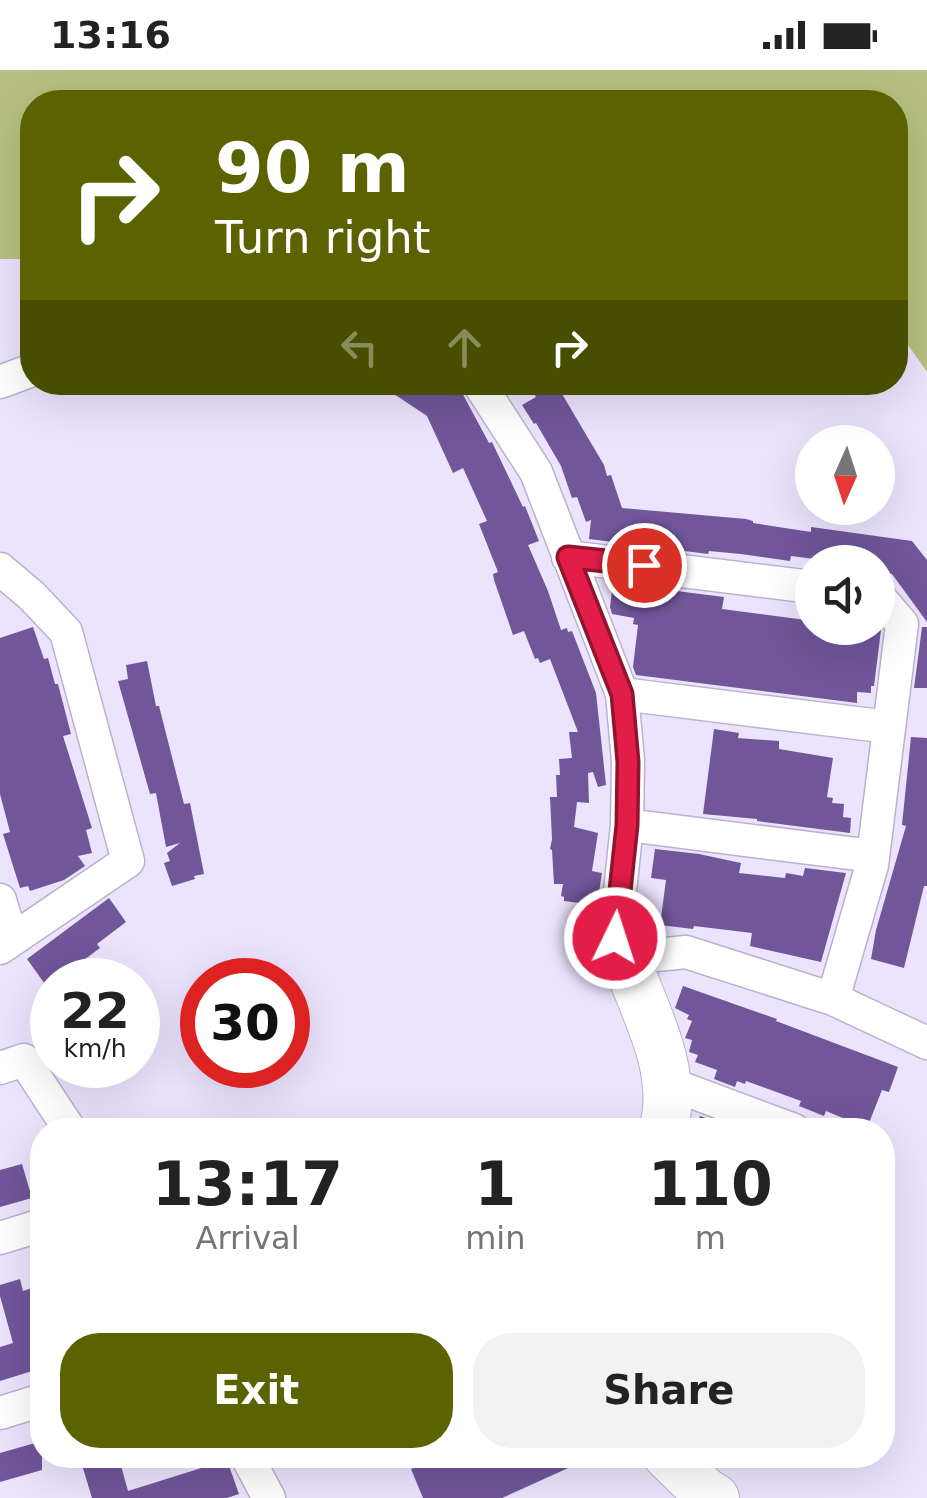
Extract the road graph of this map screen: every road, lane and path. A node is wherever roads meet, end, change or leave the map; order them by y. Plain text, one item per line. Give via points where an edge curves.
1 (486, 395) edge
2 (568, 557) junction
3 (0, 569) edge
4 (795, 585) edge
5 (895, 616) edge
6 (622, 694) junction
7 (889, 728) junction
8 (627, 825) junction
9 (873, 856) junction
10 (0, 900) edge
11 (6, 944) edge
12 (625, 958) junction
13 (833, 998) junction
14 (927, 1043) edge
15 (0, 1068) edge
16 (668, 1083) junction
17 (62, 1118) edge
18 (666, 1118) edge
19 (762, 1118) edge
20 (30, 1229) edge
21 (0, 1238) edge
22 (30, 1404) edge
23 (0, 1413) edge
24 (253, 1468) edge
25 (680, 1468) edge
26 (268, 1498) edge
27 (716, 1498) edge

1 - 2 street via 536,472
2 - 4 street
2 - 6 street
3 - 11 street via 66,632 128,861
5 - 7 street via 902,624
6 - 7 street
6 - 8 street
7 - 9 street
8 - 9 street
8 - 12 street via 615,938
9 - 13 street
10 - 11 street
12 - 13 street via 686,952
12 - 16 street
13 - 14 street
15 - 17 street via 24,1060
16 - 18 street
16 - 19 street
20 - 21 street
22 - 23 street
24 - 26 street
25 - 27 street

